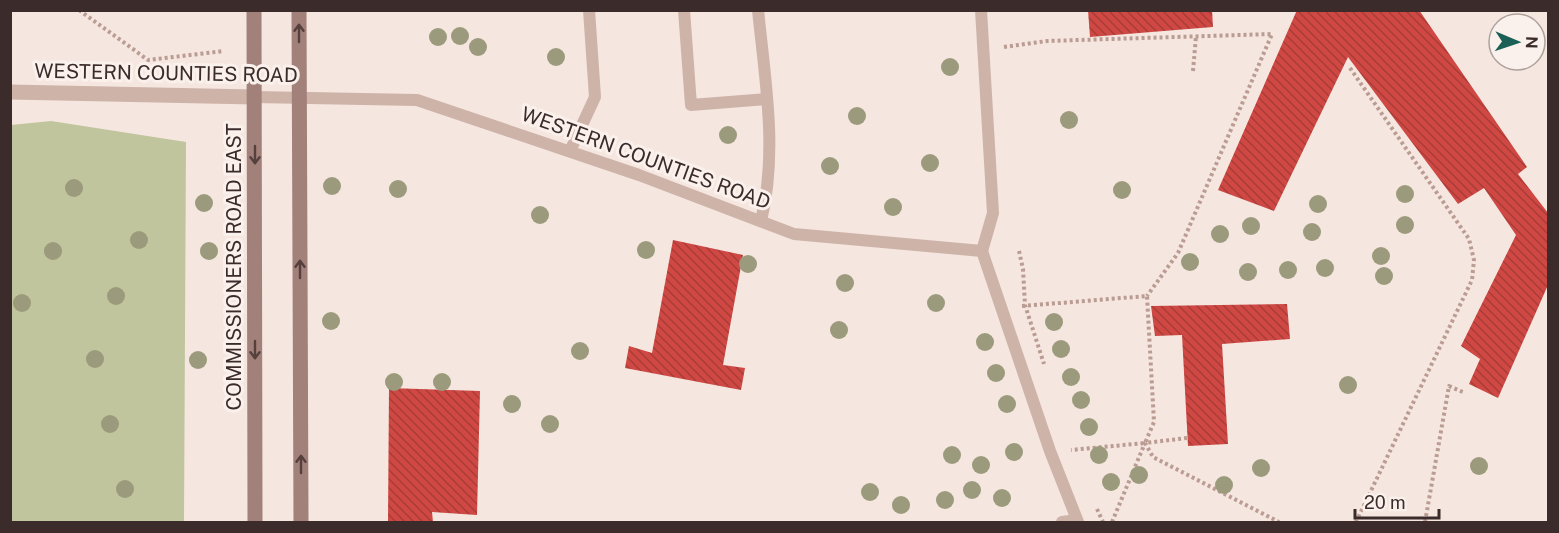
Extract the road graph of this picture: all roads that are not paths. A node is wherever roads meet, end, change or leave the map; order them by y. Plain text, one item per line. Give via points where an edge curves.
1 (254, 10) edge
2 (299, 10) edge
3 (589, 10) edge
4 (684, 10) edge
5 (758, 10) edge
6 (981, 10) edge
7 (10, 92) edge
8 (254, 97) junction
9 (300, 97) junction
10 (766, 99) junction
11 (570, 151) junction
12 (761, 221) junction
13 (982, 251) junction
14 (1077, 521) edge
15 (255, 522) edge
16 (301, 522) edge
17 (1062, 522) edge

1 - 8 main road, COMMISSIONERS ROAD EAST
9 -> 2 main road
3 - 11 lane via 595,97
4 - 10 lane via 691,105
5 - 10 lane
6 - 13 lane via 993,213
7 - 8 street, WESTERN COUNTIES ROAD
8 - 9 lane, WESTERN COUNTIES ROAD
8 -> 15 main road, COMMISSIONERS ROAD EAST
9 - 11 lane, WESTERN COUNTIES ROAD via 417,100
16 -> 9 main road
10 - 12 lane via 770,142 768,192
11 - 12 lane, WESTERN COUNTIES ROAD
12 - 13 lane, WESTERN COUNTIES ROAD via 794,234
13 - 14 lane
14 - 17 lane

